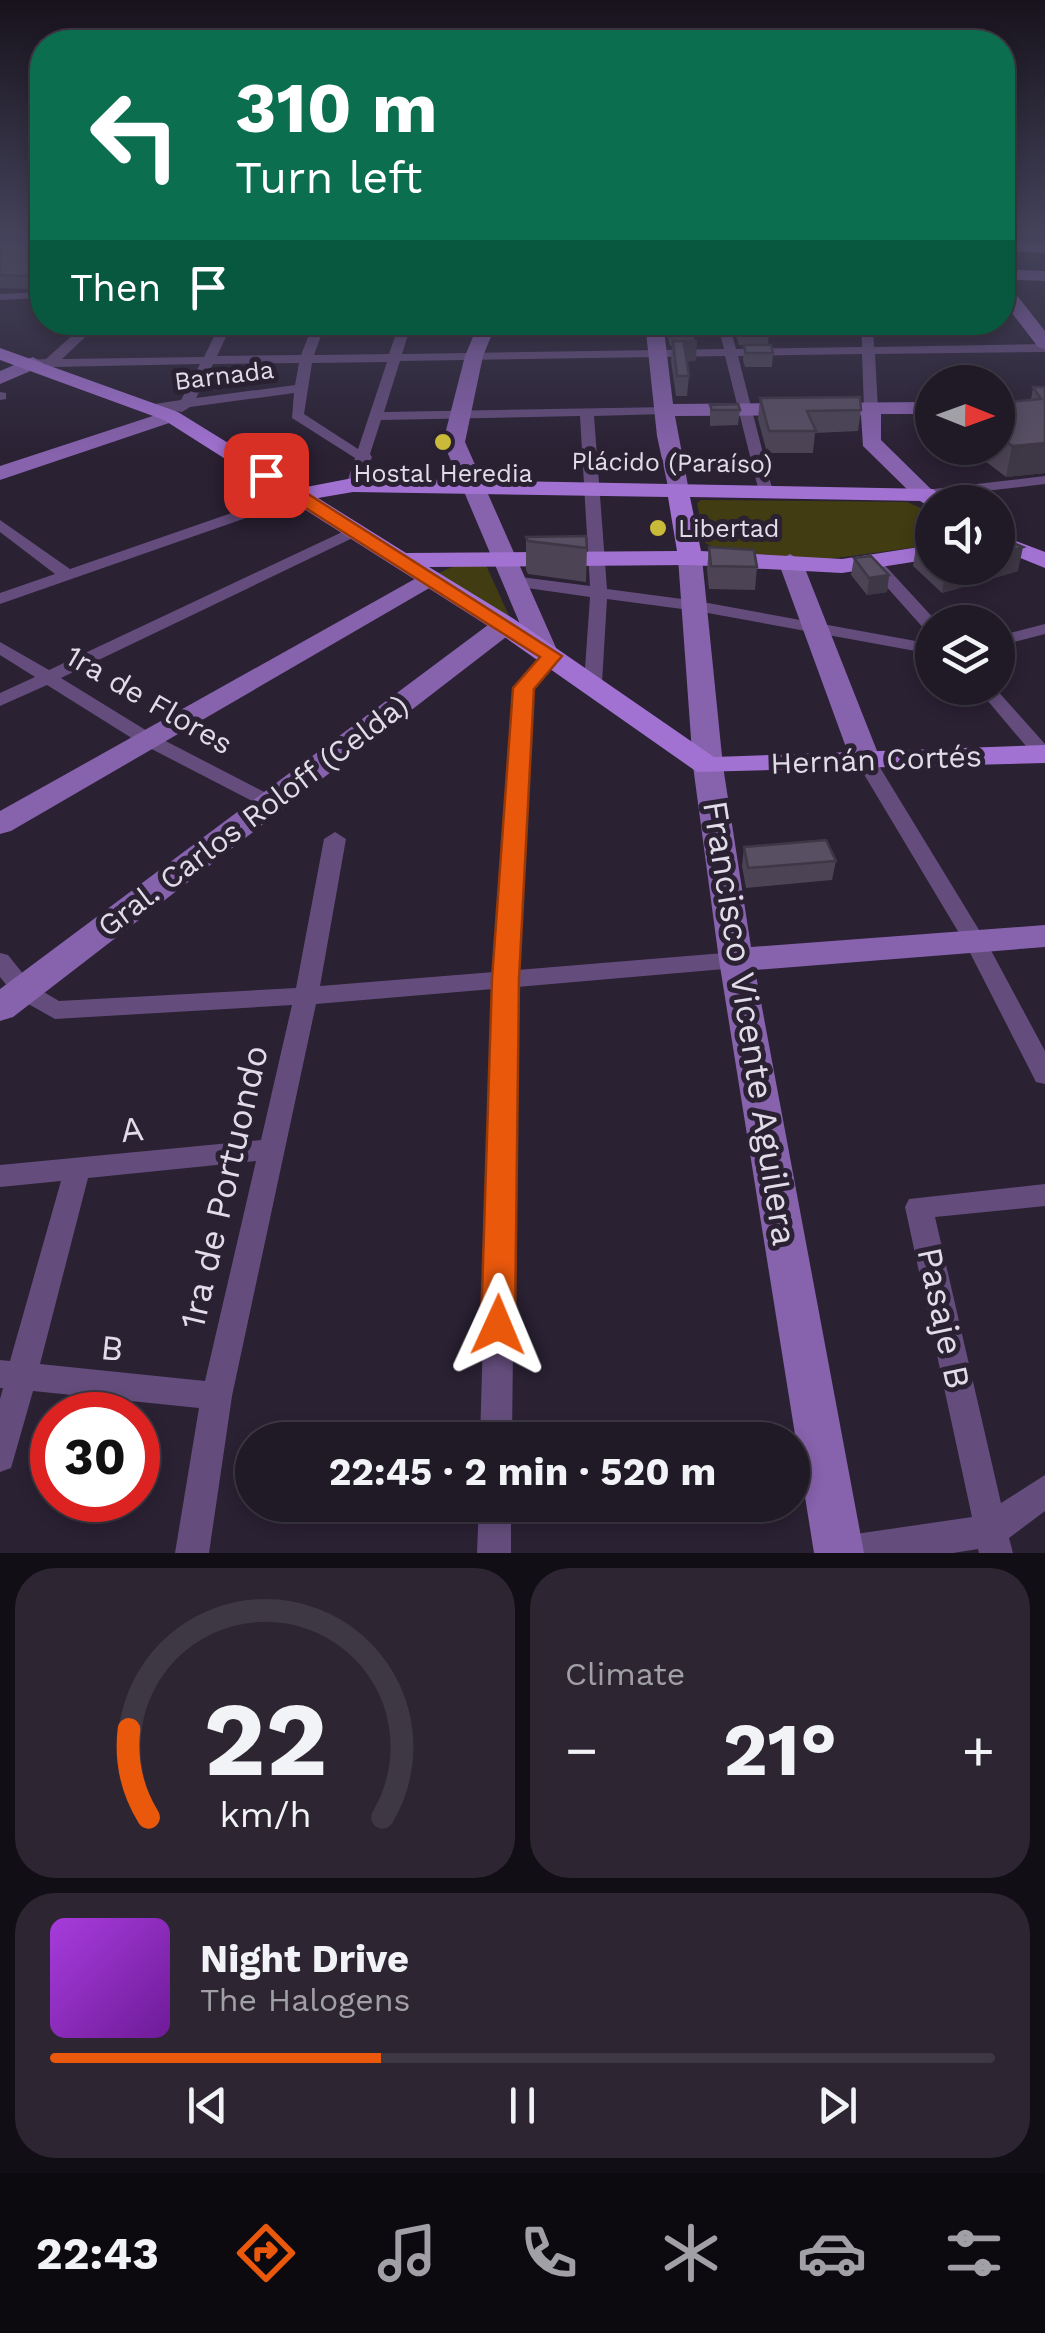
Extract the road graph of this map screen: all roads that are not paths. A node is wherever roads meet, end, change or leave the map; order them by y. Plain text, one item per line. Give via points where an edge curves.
1 (1019, 310) edge
2 (79, 335) edge
3 (220, 335) edge
4 (315, 335) edge
5 (402, 335) edge
6 (483, 335) edge
7 (654, 335) edge
8 (726, 335) edge
9 (867, 335) edge
10 (1045, 345) edge
11 (866, 349) junction
12 (729, 352) junction
13 (658, 353) junction
14 (0, 354) edge
15 (474, 356) junction
16 (394, 359) junction
17 (306, 360) junction
18 (204, 362) junction
19 (43, 365) junction
20 (0, 378) edge
21 (301, 388) junction
22 (915, 408) edge
23 (171, 409) junction
24 (871, 409) junction
25 (664, 410) junction
26 (743, 410) junction
27 (587, 412) junction
28 (459, 415) junction
29 (375, 416) junction
30 (365, 456) junction
31 (0, 473) edge
32 (1045, 480) edge
33 (354, 484) junction
34 (917, 485) edge
35 (1013, 485) edge
36 (471, 486) junction
37 (590, 488) junction
38 (678, 491) junction
39 (766, 492) junction
40 (298, 495) junction
41 (915, 497) edge
42 (0, 525) edge
43 (355, 531) junction
44 (1015, 548) edge
45 (915, 555) edge
46 (463, 558) junction
47 (597, 558) junction
48 (690, 558) junction
49 (1015, 558) edge
50 (401, 560) junction
51 (1045, 561) edge
52 (867, 564) junction
53 (509, 569) junction
54 (1045, 570) edge
55 (794, 573) junction
56 (66, 575) junction
57 (429, 578) junction
58 (599, 594) junction
59 (0, 599) edge
60 (697, 606) junction
61 (915, 611) edge
62 (505, 625) junction
63 (816, 626) junction
64 (1045, 630) edge
65 (1015, 638) edge
66 (915, 646) edge
67 (0, 647) edge
68 (548, 653) junction
69 (48, 678) junction
70 (592, 684) junction
71 (0, 700) edge
72 (1001, 705) edge
73 (145, 738) junction
74 (1044, 755) edge
75 (866, 761) junction
76 (708, 766) junction
77 (269, 802) junction
78 (0, 824) edge
79 (335, 838) dead end
80 (1045, 936) edge
81 (976, 943) junction
82 (736, 960) junction
83 (0, 961) edge
84 (505, 979) junction
85 (306, 996) junction
86 (12, 1000) edge
87 (1045, 1075) edge
88 (271, 1149) junction
89 (77, 1170) junction
90 (0, 1176) edge
91 (1045, 1195) edge
92 (12, 1375) edge
93 (216, 1396) junction
94 (496, 1422) edge
95 (0, 1457) edge
96 (1045, 1491) edge
97 (495, 1522) edge
98 (993, 1542) edge
99 (192, 1553) edge
100 (494, 1553) edge
101 (840, 1553) edge

1 - 10 street
2 - 19 street
3 - 18 street
4 - 17 street
5 - 16 street
6 - 15 street
7 - 13 street
8 - 12 street
9 - 11 street
10 - 11 street
11 - 12 street
11 - 24 street
12 - 13 street
12 - 26 street
13 - 15 street
13 - 25 street
14 - 19 main road
15 - 16 street
15 - 28 street
16 - 17 street
16 - 29 street
17 - 18 street
17 - 21 street
18 - 19 street
18 - 23 street
19 - 20 street
19 - 23 main road
21 - 23 street, Barnada
21 - 30 street via 297,415
22 - 24 street
23 - 31 street
23 - 40 main road
24 - 26 street
24 - 34 street via 870,442
25 - 26 street
25 - 27 street
25 - 38 street
26 - 39 street
27 - 28 street
27 - 37 street
28 - 29 street
28 - 36 street via 454,442
29 - 30 street
30 - 33 street
32 - 35 street, Plácido (Paraíso)
33 - 36 main road, Plácido (Paraíso)
33 - 40 main road, Plácido (Paraíso)
36 - 37 main road, Plácido (Paraíso)
36 - 53 street
37 - 38 main road, Plácido (Paraíso)
37 - 47 street
38 - 39 main road, Plácido (Paraíso)
38 - 48 main road, Francisco Vicente Aguilera
39 - 41 main road, Plácido (Paraíso)
40 - 43 main road
40 - 56 street
42 - 56 street
43 - 50 main road
43 - 69 street
44 - 51 main road
45 - 52 main road
46 - 50 main road
46 - 53 main road
46 - 57 main road
47 - 48 main road
47 - 53 main road
47 - 58 street
48 - 55 main road
48 - 60 street, Francisco Vicente Aguilera
49 - 54 main road
50 - 57 main road
52 - 55 main road
52 - 61 street
53 - 58 street
53 - 68 street
55 - 63 street
56 - 59 street
57 - 62 main road
57 - 73 street
58 - 60 street
58 - 70 street
60 - 63 street
60 - 76 street, Francisco Vicente Aguilera
62 - 68 main road
62 - 77 street, Gral. Carlos Roloff (Celda)
63 - 66 street
63 - 75 street
64 - 65 street
67 - 69 street, 1ra de Flores
68 - 70 main road
68 - 84 street via 524,688
69 - 71 street
69 - 73 street, 1ra de Flores
70 - 76 main road
72 - 74 street
73 - 77 street, 1ra de Flores
73 - 78 street
74 - 75 main road, Hernán Cortés
75 - 76 main road, Hernán Cortés
75 - 81 street
76 - 82 street, Francisco Vicente Aguilera
77 - 86 street, Gral. Carlos Roloff (Celda)
79 - 85 street, 1ra de Portuondo
80 - 81 street
81 - 82 street
81 - 87 street
82 - 84 street
82 - 101 street, Francisco Vicente Aguilera
83 - 86 street
84 - 85 street
84 - 94 street
85 - 86 street via 56,1010
85 - 88 street, 1ra de Portuondo
88 - 89 street, A
88 - 93 street, 1ra de Portuondo
89 - 90 street, A
89 - 92 street
91 - 98 street, Pasaje B via 920,1206
92 - 93 street, B
92 - 95 street
93 - 99 street, 1ra de Portuondo
96 - 98 street
97 - 100 street
98 - 101 street

